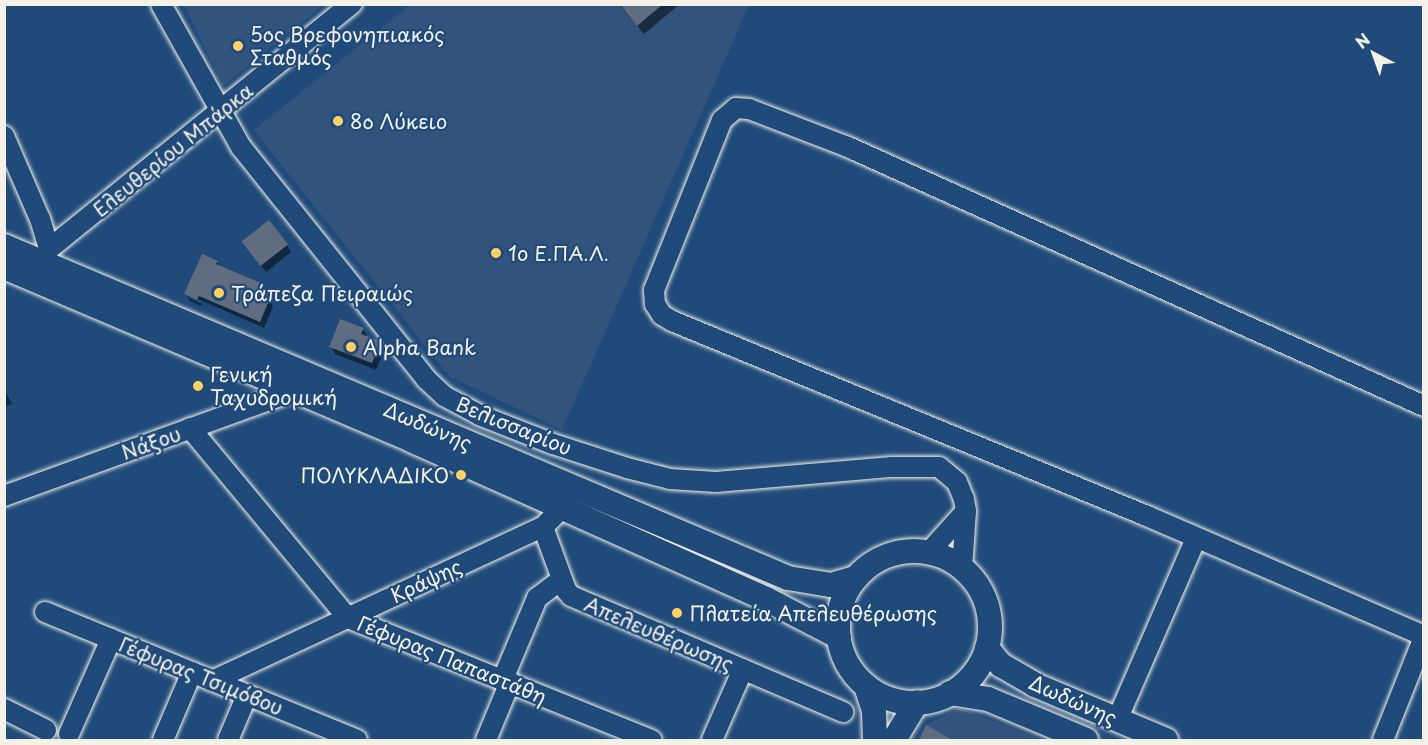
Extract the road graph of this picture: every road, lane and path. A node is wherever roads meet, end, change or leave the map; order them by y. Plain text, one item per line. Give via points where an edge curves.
1 (161, 4) edge
2 (352, 4) edge
3 (219, 112) junction
4 (4, 136) edge
5 (4, 246) edge
6 (45, 258) junction
7 (4, 267) edge
8 (297, 390) junction
9 (1424, 406) edge
10 (190, 428) junction
11 (6, 493) edge
12 (562, 508) junction
13 (966, 511) junction
14 (543, 527) junction
15 (1196, 538) junction
16 (929, 552) junction
17 (963, 568) junction
18 (856, 578) junction
19 (562, 579) junction
20 (45, 612) dead end
21 (348, 618) junction
22 (839, 636) junction
23 (1424, 636) edge
24 (111, 639) junction
25 (987, 648) junction
26 (742, 669) junction
27 (192, 672) junction
28 (212, 681) junction
29 (507, 681) junction
30 (866, 686) junction
31 (950, 693) junction
32 (247, 695) junction
33 (917, 702) junction
34 (4, 709) edge
35 (843, 712) dead end
36 (1117, 720) junction
37 (42, 735) edge
38 (332, 736) edge
39 (71, 737) edge
40 (1381, 738) edge
41 (163, 741) edge
42 (228, 741) edge
43 (357, 741) edge
44 (486, 741) edge
45 (651, 741) edge
46 (712, 741) edge
47 (875, 741) edge
48 (894, 741) edge
49 (1086, 741) edge
50 (1166, 741) edge

1 - 3 street, Βελισσαρίου
2 - 3 street, Ελευθερίου Μπάρκα
3 - 6 street, Ελευθερίου Μπάρκα
3 - 13 street, Βελισσαρίου via 241,147 426,379 460,407 564,447 670,478 716,482 892,467 939,467 957,482
4 - 6 street via 40,219
5 - 6 main road, Δωδώνης
6 - 18 main road, Δωδώνης via 788,578 831,585
7 - 8 main road, Δωδώνης
8 - 10 street, Νάξου
8 - 12 main road, Δωδώνης
9 - 15 street via 848,147 749,109 729,112 722,120 658,274 654,297 662,315
10 - 11 street, Νάξου
10 - 21 street, Γέφυρας Παπαστάθη
12 - 14 street
12 - 22 main road, Δωδώνης
13 - 16 street
13 - 17 street, Βελισσαρίου
14 - 19 street, Απελευθέρωσης
14 - 21 street, Κράψης
15 - 23 street
15 - 36 street
16 - 17 main road, Δωδώνης
16 - 18 main road, Δωδώνης via 892,554 866,567
17 - 25 main road, Δωδώνης via 987,604
18 - 22 main road, Δωδώνης via 841,604
19 - 26 street, Απελευθέρωσης via 573,597
19 - 29 street via 537,598
20 - 24 street, Γέφυρας Τσιμόβου
21 - 28 street, Κράψης
21 - 29 street, Γέφυρας Παπαστάθη
22 - 30 main road, Δωδώνης via 847,662
23 - 40 street
24 - 27 street, Γέφυρας Τσιμόβου
24 - 39 street
25 - 31 main road, Δωδώνης via 974,674
25 - 36 main road, Δωδώνης via 1011,672
26 - 35 street, Απελευθέρωσης
26 - 46 street
27 - 28 street, Γέφυρας Τσιμόβου
27 - 41 street
28 - 32 street, Γέφυρας Τσιμόβου
29 - 44 street
29 - 45 street, Γέφυρας Παπαστάθη
30 - 33 main road, Δωδώνης via 892,700
30 - 47 main road via 874,711
31 - 33 main road, Δωδώνης
31 - 49 main road, Δωδώνης via 988,699
32 - 38 street, Γέφυρας Τσιμόβου
32 - 42 street
33 - 48 main road
34 - 37 street
36 - 50 main road, Δωδώνης
37 - 39 street via 54,729
38 - 43 street, Γέφυρας Τσιμόβου

